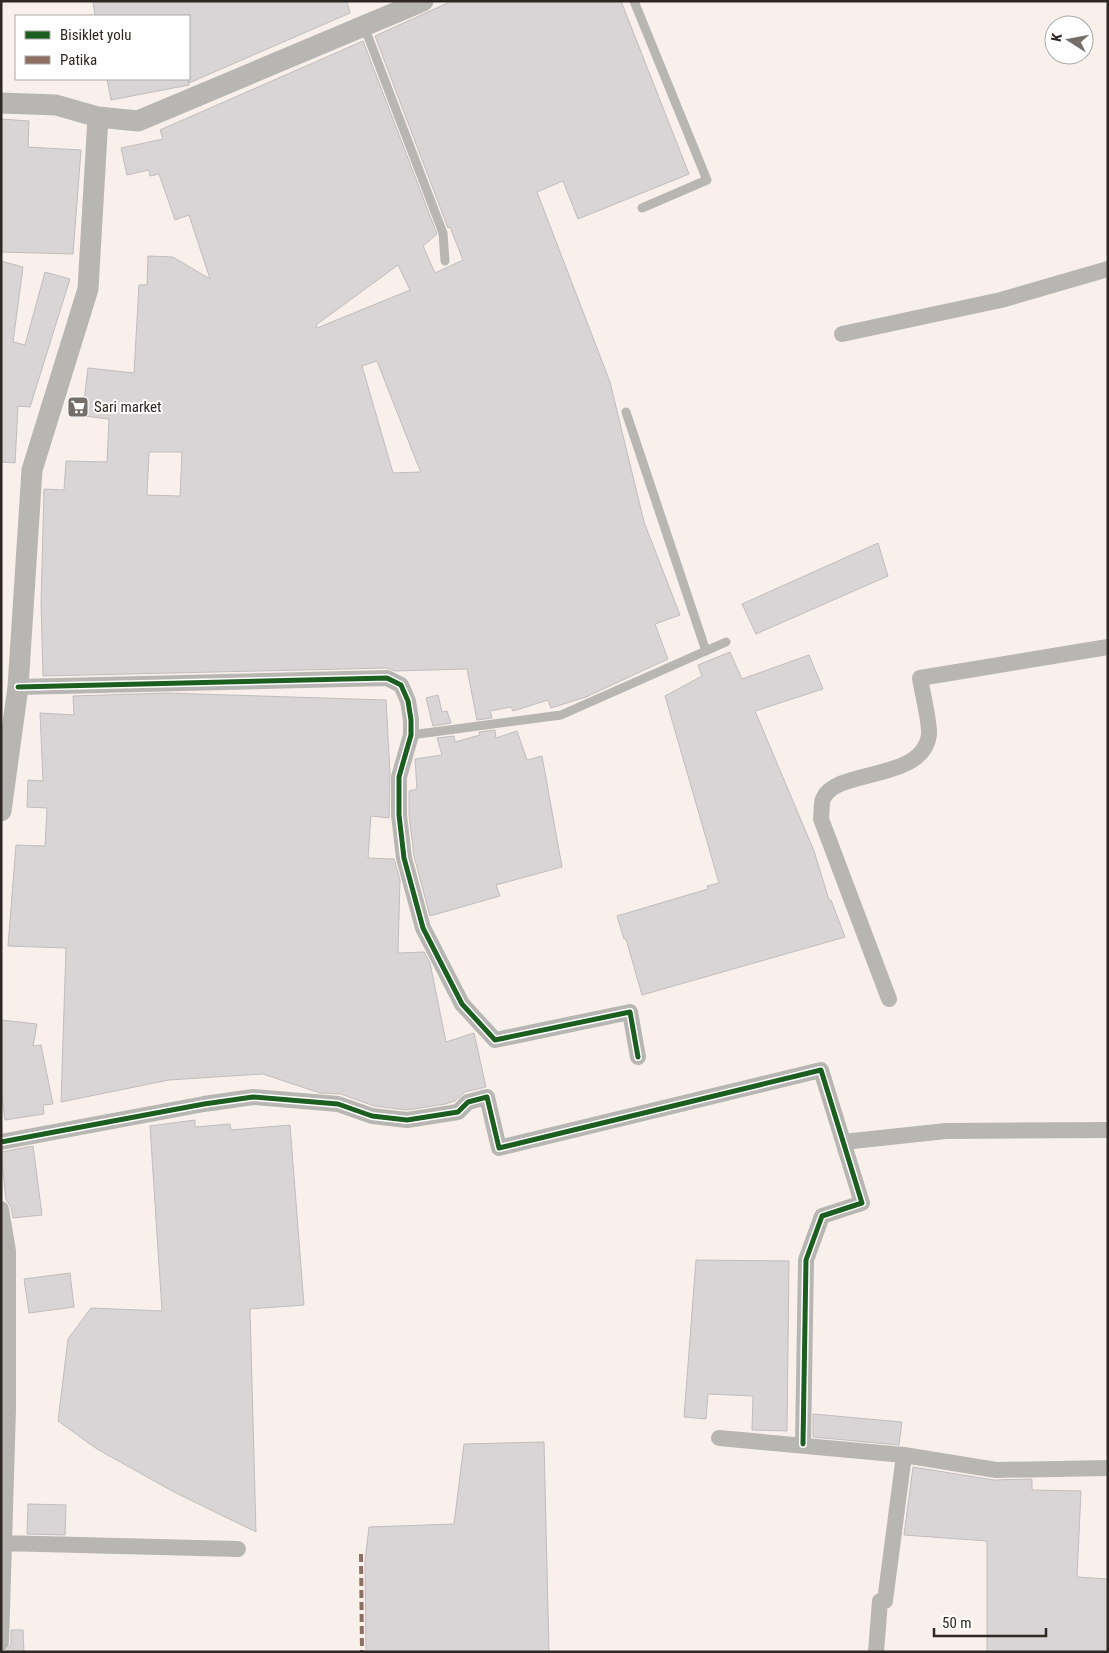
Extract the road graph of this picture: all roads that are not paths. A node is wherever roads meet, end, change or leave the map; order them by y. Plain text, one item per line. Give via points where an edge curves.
1 (423, 1) edge
2 (634, 1) edge
3 (364, 25) junction
4 (1, 103) edge
5 (98, 117) junction
6 (642, 208) dead end
7 (445, 261) dead end
8 (1108, 269) edge
9 (842, 334) dead end
10 (626, 412) dead end
11 (726, 642) dead end
12 (1108, 647) edge
13 (706, 651) junction
14 (18, 686) junction
15 (411, 735) junction
16 (1, 812) edge
17 (890, 999) dead end
18 (638, 1056) dead end
19 (1108, 1130) edge
20 (1, 1142) edge
21 (843, 1142) junction
22 (1, 1209) edge
23 (719, 1438) dead end
24 (803, 1444) junction
25 (904, 1455) junction
26 (1108, 1468) edge
27 (3, 1543) edge
28 (238, 1549) dead end
29 (1, 1643) edge
30 (876, 1652) edge

1 - 3 street
2 - 6 lane via 706,180
3 - 5 street via 138,121
3 - 7 lane via 443,234
4 - 5 street via 56,106
5 - 14 street via 88,288 32,470
8 - 9 street via 1001,300
10 - 13 lane
11 - 13 lane
12 - 17 street via 920,678 929,734 924,750 910,762 831,788 822,800 821,818
13 - 15 lane via 561,715
14 - 15 street via 387,678 401,685 408,701
14 - 16 street
15 - 18 street via 399,777 404,858 422,928 462,1004 495,1040 630,1012
19 - 21 street via 946,1131
20 - 21 street via 253,1097 338,1104 372,1116 408,1120 458,1112 468,1102 487,1097 499,1148 821,1070
21 - 24 street via 862,1203 822,1216 806,1260
22 - 27 street via 8,1251
23 - 24 street
24 - 25 street
25 - 26 street via 996,1470
25 - 30 street via 885,1601 880,1602
27 - 28 street
27 - 29 street

